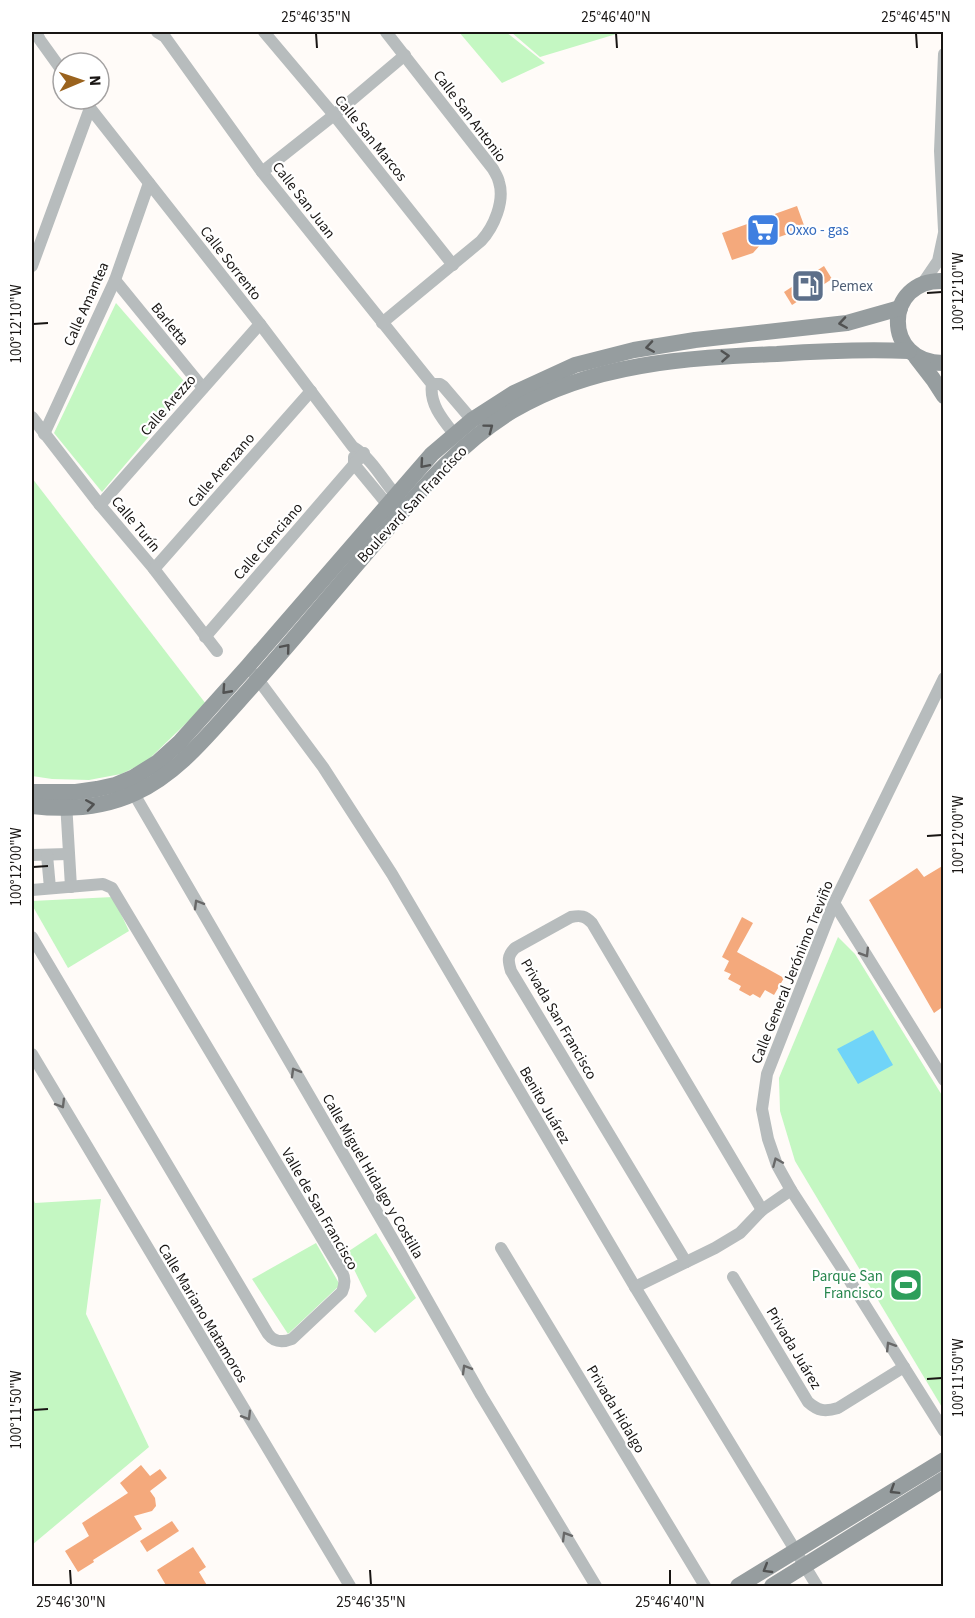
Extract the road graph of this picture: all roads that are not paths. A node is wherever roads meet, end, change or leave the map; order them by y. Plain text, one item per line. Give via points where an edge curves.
1 (264, 32) edge
2 (386, 32) edge
3 (163, 33) edge
4 (34, 36) edge
5 (944, 54) edge
6 (405, 55) junction
7 (51, 57) edge
8 (83, 111) edge
9 (92, 111) edge
10 (334, 115) junction
11 (262, 172) junction
12 (148, 183) junction
13 (944, 232) edge
14 (453, 265) junction
15 (32, 266) edge
16 (115, 280) junction
17 (944, 281) edge
18 (922, 284) junction
19 (900, 308) junction
20 (382, 323) junction
21 (260, 324) junction
22 (912, 353) junction
23 (944, 363) edge
24 (432, 384) junction
25 (203, 388) junction
26 (310, 391) junction
27 (944, 396) edge
28 (32, 417) edge
29 (472, 420) junction
30 (44, 434) junction
31 (454, 435) junction
32 (359, 450) junction
33 (354, 464) junction
34 (100, 506) junction
35 (397, 506) junction
36 (154, 569) junction
37 (205, 637) junction
38 (217, 651) dead end
39 (253, 673) junction
40 (944, 678) edge
41 (130, 787) junction
42 (32, 792) edge
43 (66, 800) junction
44 (32, 806) edge
45 (68, 854) junction
46 (32, 855) edge
47 (47, 855) junction
48 (70, 887) junction
49 (50, 888) junction
50 (32, 890) edge
51 (834, 903) junction
52 (32, 937) edge
53 (32, 1054) edge
54 (944, 1080) edge
55 (791, 1190) junction
56 (762, 1210) junction
57 (501, 1248) dead end
58 (686, 1262) junction
59 (733, 1277) dead end
60 (635, 1287) junction
61 (904, 1367) junction
62 (944, 1431) edge
63 (944, 1460) edge
64 (944, 1479) edge
65 (796, 1551) junction
66 (805, 1566) junction
67 (350, 1587) edge
68 (596, 1587) edge
69 (705, 1587) edge
70 (738, 1587) edge
71 (772, 1587) edge
72 (817, 1587) edge

1 - 10 street, Calle San Marcos
2 - 6 street, Calle San Antonio
3 - 11 street, Calle San Juan
4 - 7 street
5 - 13 street via 940,151
6 - 10 street
6 - 14 street, Calle San Antonio via 499,181 500,200 491,228 482,241
8 - 15 street
9 - 12 street, Calle Sorrento
10 - 11 street
10 - 14 street, Calle San Marcos
11 - 20 street, Calle San Juan
12 - 16 street, Calle Amantea
12 - 21 street, Calle Sorrento
13 - 18 street via 938,261
14 - 20 street, Calle San Antonio
16 - 25 street, Barletta
16 - 30 street, Calle Amantea
17 - 18 street
18 - 19 street via 912,290
19 - 22 street via 900,338
19 -> 29 street, Boulevard San Francisco via 847,323 695,340 575,365 514,393
20 - 24 street, Calle San Juan
21 - 25 street, Calle Arezzo
21 - 26 street, Calle Sorrento
22 - 23 street, Boulevard San Francisco via 928,362
22 - 27 street
35 -> 22 street, Boulevard San Francisco via 491,425 524,404 580,380 696,358 874,349
24 - 29 street, Calle San Juan via 443,386
24 - 31 street, Calle San Juan via 434,403
25 - 34 street, Calle Arezzo
26 - 32 street, Calle Sorrento
26 - 36 street, Calle Arenzano
28 - 30 street, Calle Turín
29 - 31 street, Boulevard San Francisco
30 - 34 street, Calle Turín
31 -> 35 street, Boulevard San Francisco via 432,454
32 - 33 street
32 - 35 street, Calle Sorrento
33 - 35 street
33 - 37 street, Calle Cienciano
34 - 36 street, Calle Turín
35 - 39 street, Boulevard San Francisco
36 - 37 street, Calle Turín
37 - 38 street, Calle Turín
39 - 41 street, Boulevard San Francisco via 203,741 180,763 156,782
39 - 60 street, Benito Juárez via 323,767 392,874
40 - 51 street, Calle General Jerónimo Treviño
41 - 43 street, Boulevard San Francisco via 92,805
68 -> 41 street, Calle Miguel Hidalgo y Costilla
42 - 43 street, Boulevard San Francisco
43 - 44 street, Boulevard San Francisco
43 - 45 street
45 - 47 street
45 - 48 street
46 - 47 street
47 - 49 street
48 - 49 street, Valle de San Francisco
48 - 52 street, Valle de San Francisco via 103,884 112,888 342,1272 342,1292 292,1340 277,1341 268,1334
49 - 50 street, Valle de San Francisco
51 -> 54 street
55 -> 51 street, Calle General Jerónimo Treviño via 768,1138 762,1109 767,1074
53 -> 67 street, Calle Mariano Matamoros
55 - 56 street
61 -> 55 street, Calle General Jerónimo Treviño
56 - 58 street via 740,1233
56 - 58 street, Privada San Francisco via 592,923 580,915 571,917 515,948 509,954 511,971
57 - 69 street, Privada Hidalgo
58 - 60 street
59 - 61 street, Privada Juárez via 808,1402 816,1409 826,1412 838,1408
60 - 65 street, Benito Juárez
61 - 62 street, Calle General Jerónimo Treviño
63 -> 65 street
64 - 66 street
65 - 66 street, Benito Juárez
65 -> 70 street
66 - 71 street
66 - 72 street, Benito Juárez

